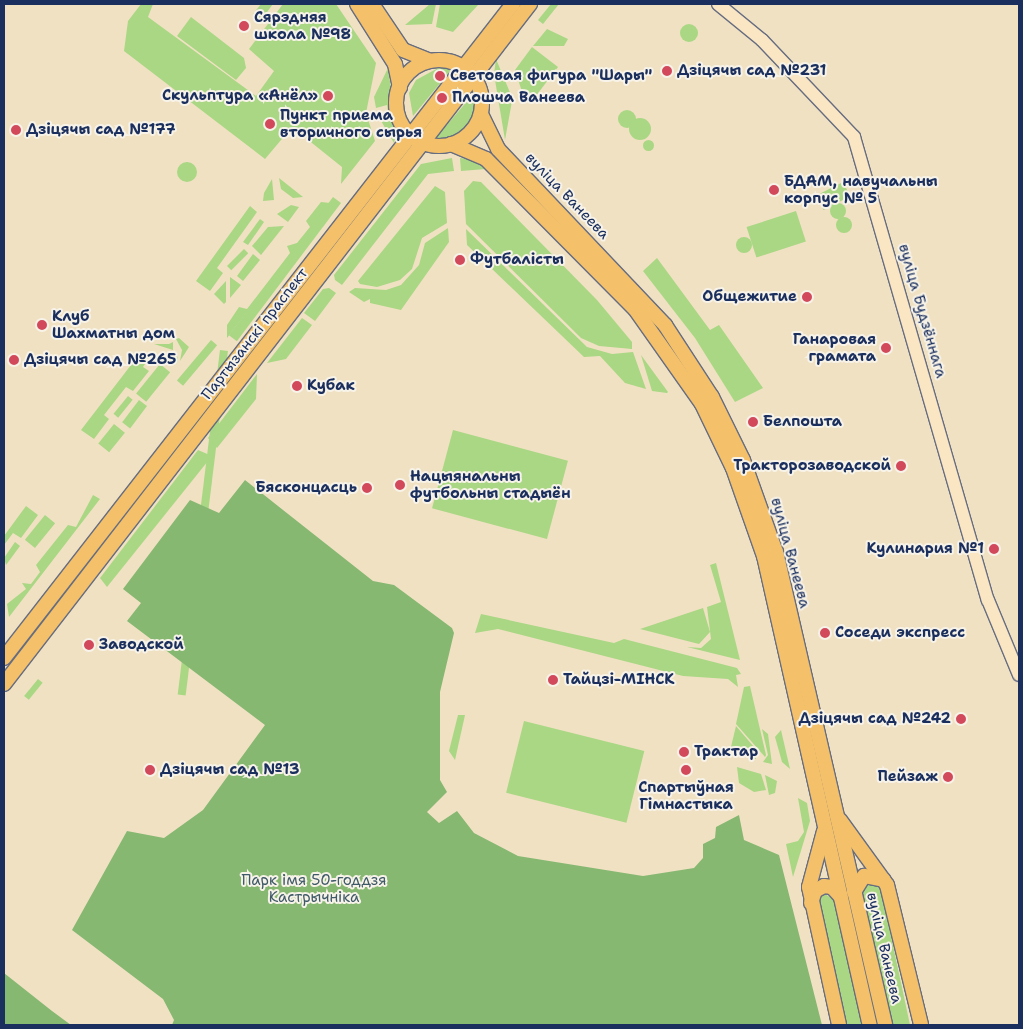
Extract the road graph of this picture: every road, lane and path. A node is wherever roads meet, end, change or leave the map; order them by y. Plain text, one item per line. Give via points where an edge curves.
1 (357, 4) edge
2 (372, 4) edge
3 (513, 4) edge
4 (530, 4) edge
5 (718, 4) edge
6 (430, 61) junction
7 (469, 72) junction
8 (400, 87) junction
9 (481, 114) junction
10 (415, 136) junction
11 (451, 144) junction
12 (4, 658) edge
13 (1019, 675) edge
14 (4, 684) edge
15 (836, 810) junction
16 (824, 822) junction
17 (884, 880) junction
18 (854, 892) junction
19 (841, 897) junction
20 (811, 903) junction
21 (839, 1025) edge
22 (870, 1025) edge
23 (886, 1025) edge
24 (921, 1025) edge

1 - 8 main road via 395,64
2 - 6 main road via 403,50
3 - 7 main road, Партызанскі праспект
4 - 7 main road, Партызанскі праспект
5 - 13 street, вуліца Будзённага via 762,40 854,137 988,600
6 - 7 main road via 448,61
6 - 8 main road via 412,70
7 - 9 main road via 481,93
7 - 10 main road, Партызанскі праспект
8 - 10 main road via 397,111
9 - 11 main road via 464,138
9 - 15 main road, вуліца Ванеева via 498,148 665,325 712,397 764,513
10 - 11 main road
10 - 12 main road, Партызанскі праспект
10 - 14 main road, Партызанскі праспект
11 - 16 main road, вуліца Ванеева via 486,159 635,309 702,404 751,512
15 - 17 main road
15 - 18 main road, вуліца Ванеева
16 - 19 main road, вуліца Ванеева
16 - 20 main road via 809,887
17 - 18 main road via 864,876
17 - 24 main road
18 - 23 main road, вуліца Ванеева
19 - 20 main road via 832,887 824,886 816,892
19 - 22 main road, вуліца Ванеева
20 - 21 main road

